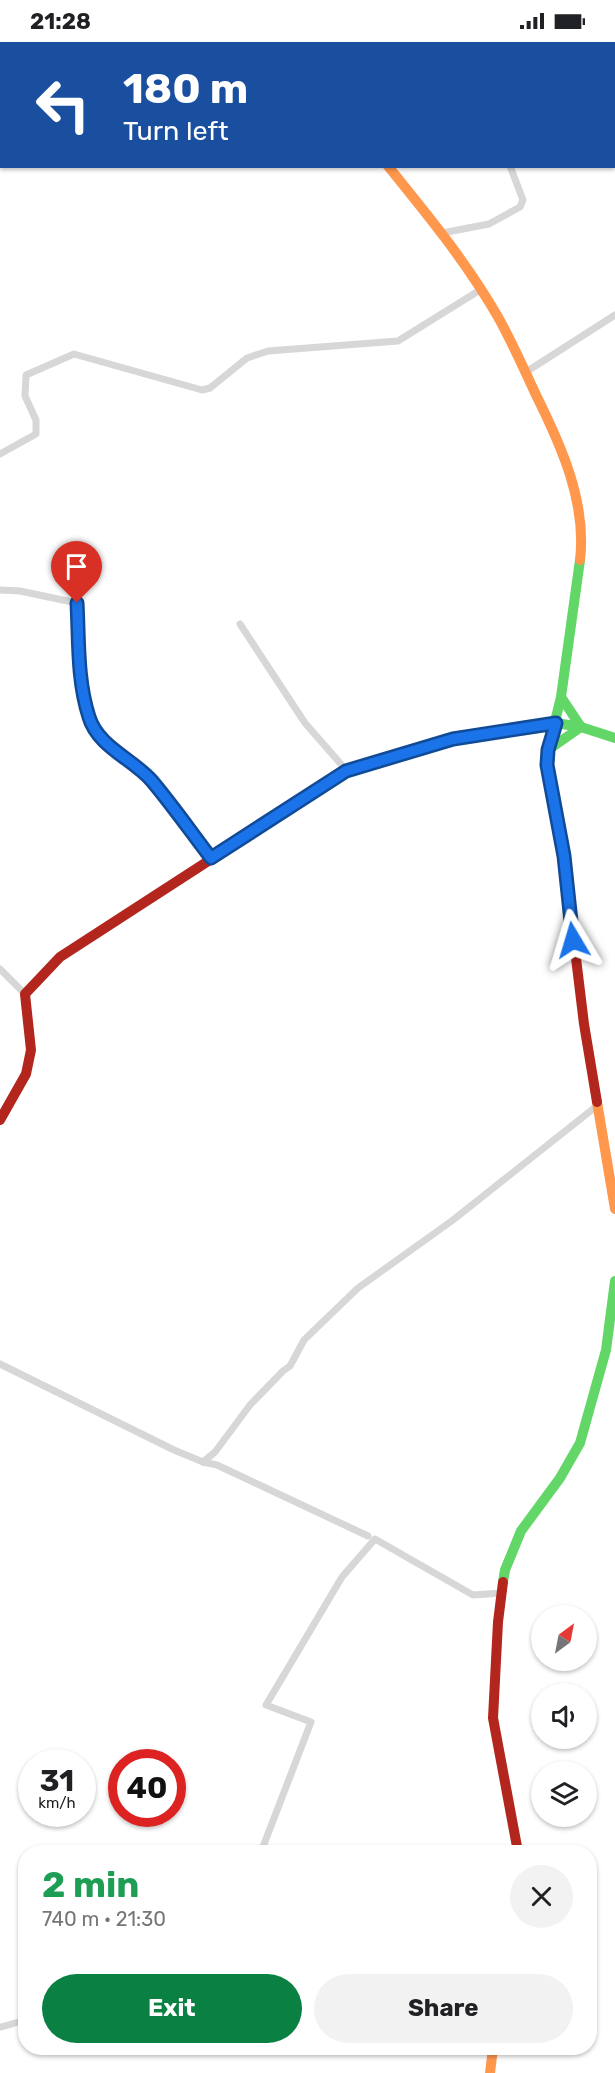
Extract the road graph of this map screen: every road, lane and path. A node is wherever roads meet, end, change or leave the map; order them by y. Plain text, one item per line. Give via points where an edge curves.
1 (390, 168) edge
2 (511, 168) edge
3 (442, 233) junction
4 (480, 291) junction
5 (615, 315) edge
6 (526, 372) junction
7 (0, 454) edge
8 (0, 590) edge
9 (240, 624) dead end
10 (561, 697) junction
11 (556, 723) junction
12 (581, 727) junction
13 (615, 738) edge
14 (548, 750) junction
15 (346, 771) junction
16 (211, 858) junction
17 (0, 969) edge
18 (25, 994) junction
19 (598, 1106) junction
20 (0, 1120) edge
21 (615, 1209) edge
22 (615, 1281) edge
23 (0, 1364) edge
24 (202, 1462) junction
25 (368, 1536) dead end
26 (502, 1593) junction
27 (264, 1845) edge
28 (517, 1845) edge
29 (18, 2022) edge
30 (1, 2027) edge
31 (491, 2055) edge
32 (490, 2073) edge

1 - 3 street
2 - 3 street via 523,200 520,207 489,224
3 - 4 street
4 - 6 street
4 - 7 street via 398,341 268,351 247,358 210,388 202,390 74,354 26,375 25,396 36,420 36,434
5 - 6 street
6 - 10 street via 559,442 579,509 581,550
8 - 16 street via 77,603 80,672 89,718 119,754 151,779
9 - 15 street via 305,723
10 - 11 street
10 - 12 street
11 - 12 street
11 - 14 street
11 - 15 street via 453,739
12 - 13 street
12 - 14 street
14 - 19 street via 547,765 564,856
15 - 16 street
16 - 18 street via 60,957
17 - 18 street
18 - 20 street via 31,1050 26,1074
19 - 21 street
19 - 24 street via 453,1220 358,1288 304,1340 290,1366 250,1405 215,1452
22 - 26 street via 606,1350 580,1443 521,1531 505,1570
23 - 24 street
24 - 25 street via 217,1465
26 - 27 street via 473,1595 375,1539 342,1577 266,1706 311,1722
26 - 28 street via 493,1718
29 - 30 street
31 - 32 street

